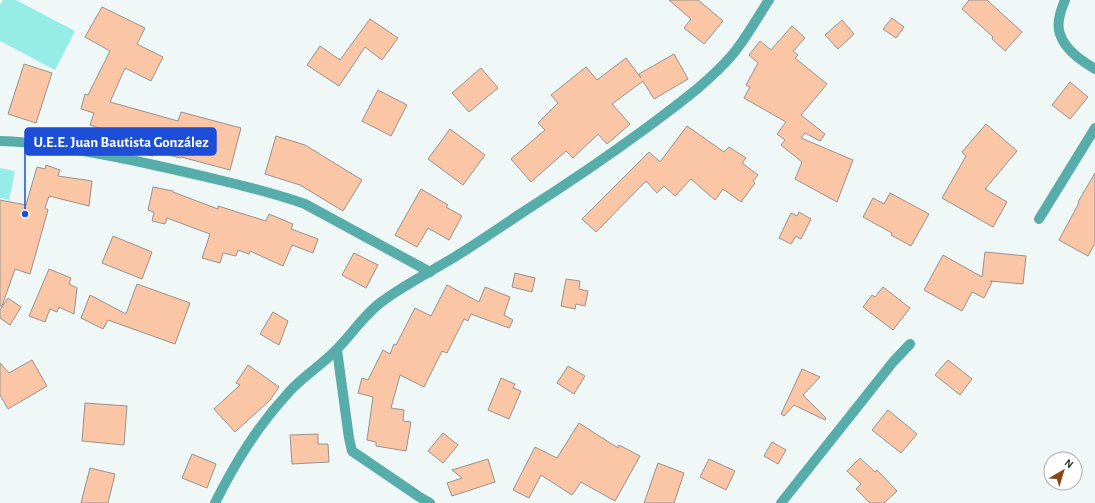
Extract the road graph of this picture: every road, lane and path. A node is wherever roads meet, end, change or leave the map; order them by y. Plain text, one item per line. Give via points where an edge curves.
1 (769, 0) edge
2 (1065, 0) edge
3 (1095, 69) edge
4 (1095, 128) edge
5 (0, 141) edge
6 (1039, 219) dead end
7 (430, 272) junction
8 (910, 344) dead end
9 (337, 350) junction
10 (215, 503) edge
11 (430, 503) edge
12 (781, 503) edge

1 - 7 street via 731,56 677,105 569,182
2 - 3 street via 1061,9 1060,33 1074,54
4 - 6 street
5 - 7 street via 24,142 155,165 287,197 326,215
7 - 9 street via 383,301 367,315
8 - 12 street
9 - 10 street via 290,391 265,420 231,471
9 - 11 street via 352,451

